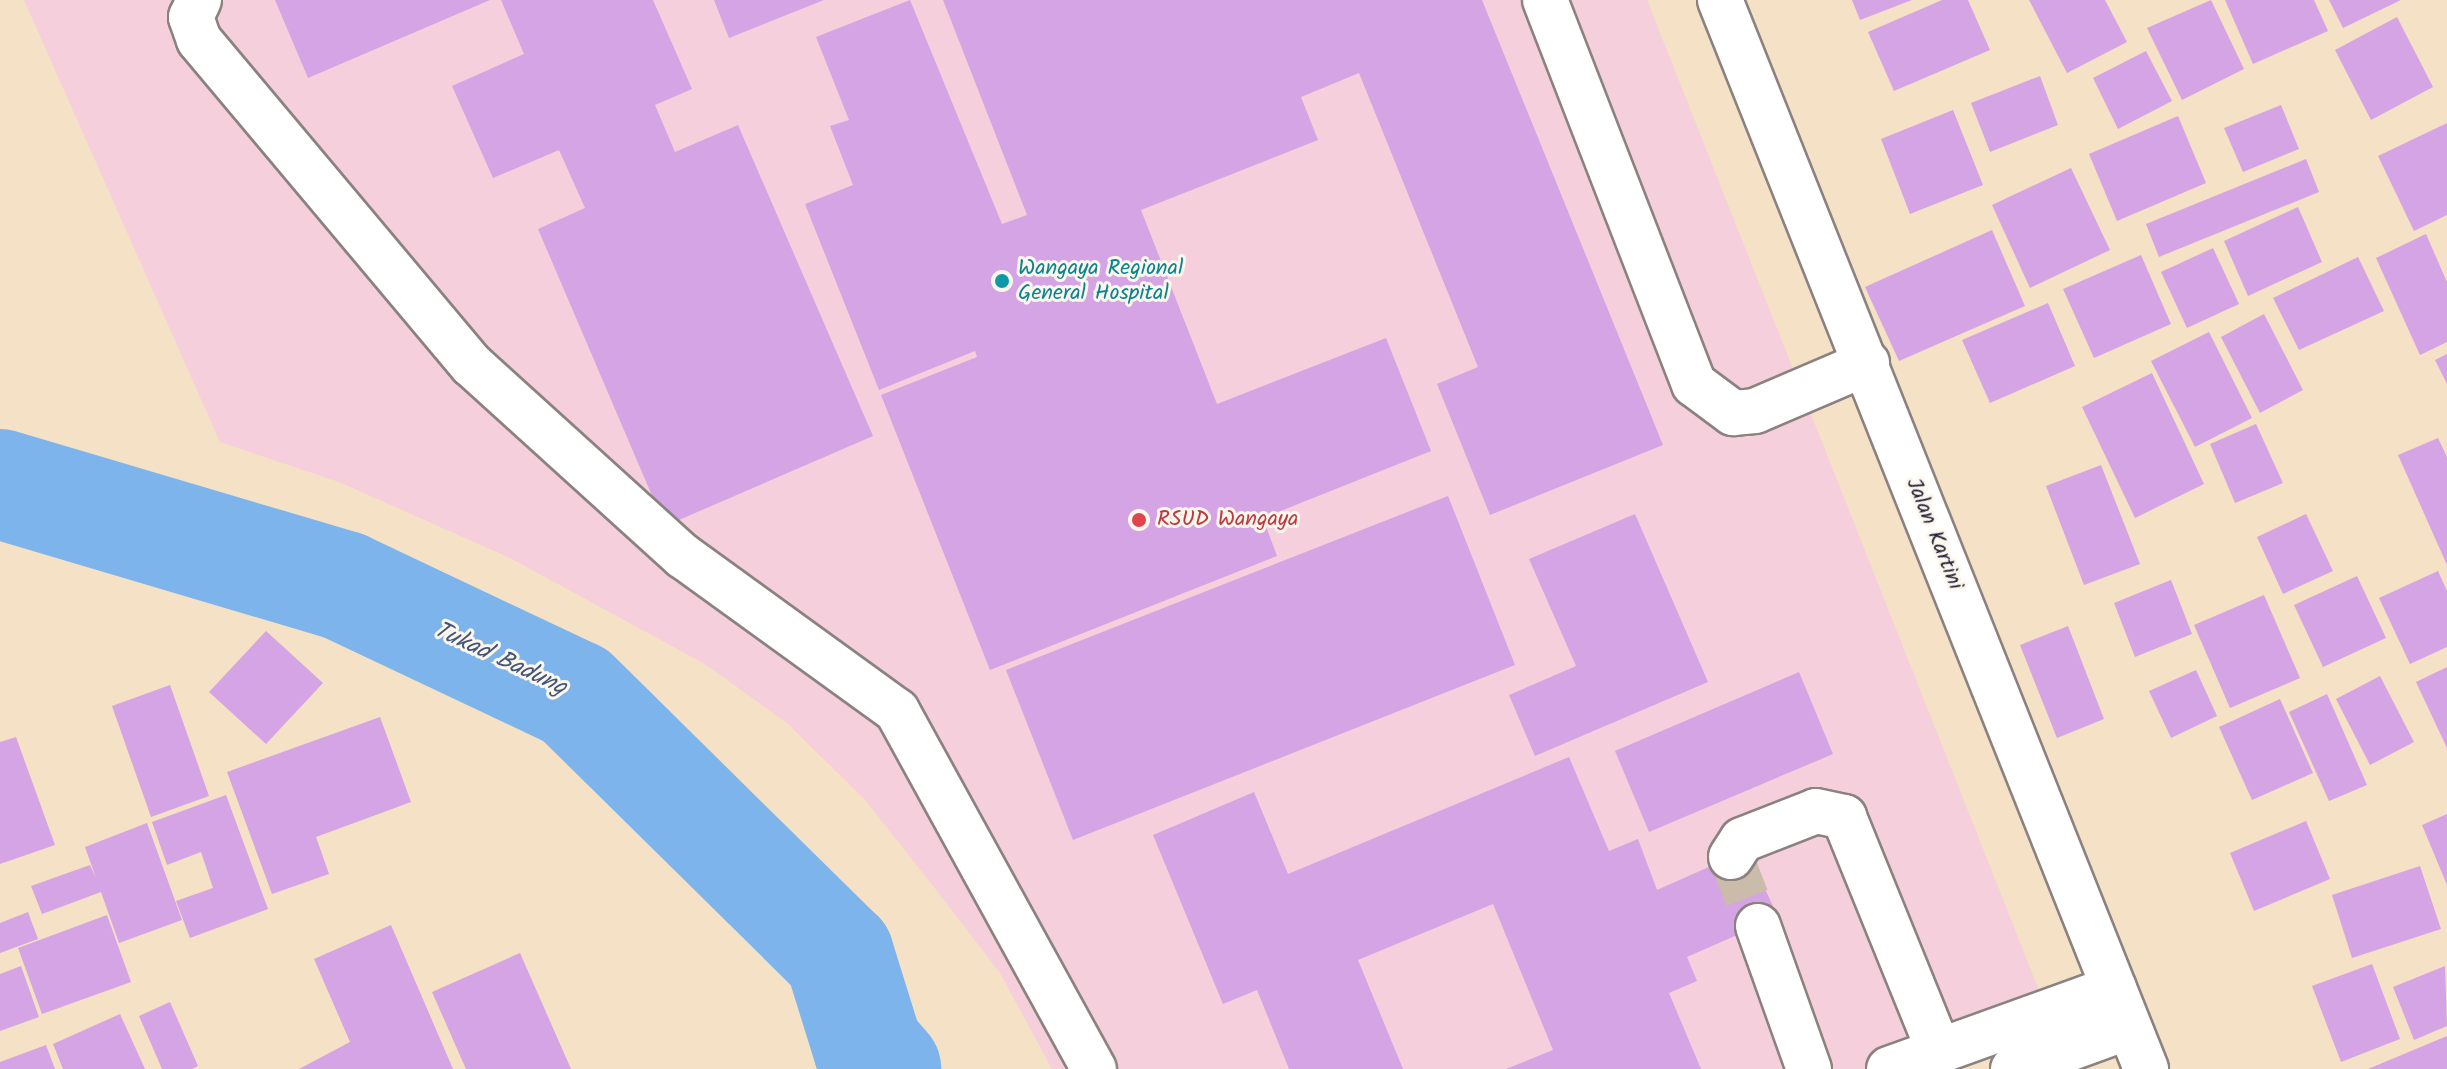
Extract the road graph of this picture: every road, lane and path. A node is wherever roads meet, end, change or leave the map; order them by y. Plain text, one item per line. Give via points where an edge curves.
1 (199, 0) edge
2 (1545, 0) edge
3 (1720, 0) edge
4 (1867, 363) junction
5 (1731, 857) dead end
6 (1758, 926) tunnel mouth
7 (2121, 1007) junction
8 (1939, 1051) junction
9 (1094, 1069) edge
10 (1809, 1069) edge
11 (1889, 1069) edge
12 (2013, 1069) edge
13 (2146, 1069) edge

1 - 9 main road via 191,17 199,40 472,365 683,556 897,711
2 - 4 main road via 1694,384 1733,413 1755,411
3 - 4 main road, Jalan Kartini
4 - 7 main road, Jalan Kartini
5 - 8 main road via 1742,840 1816,811 1844,817
6 - 10 main road
7 - 8 main road
7 - 12 main road
7 - 13 main road, Jalan Kartini
8 - 11 main road

